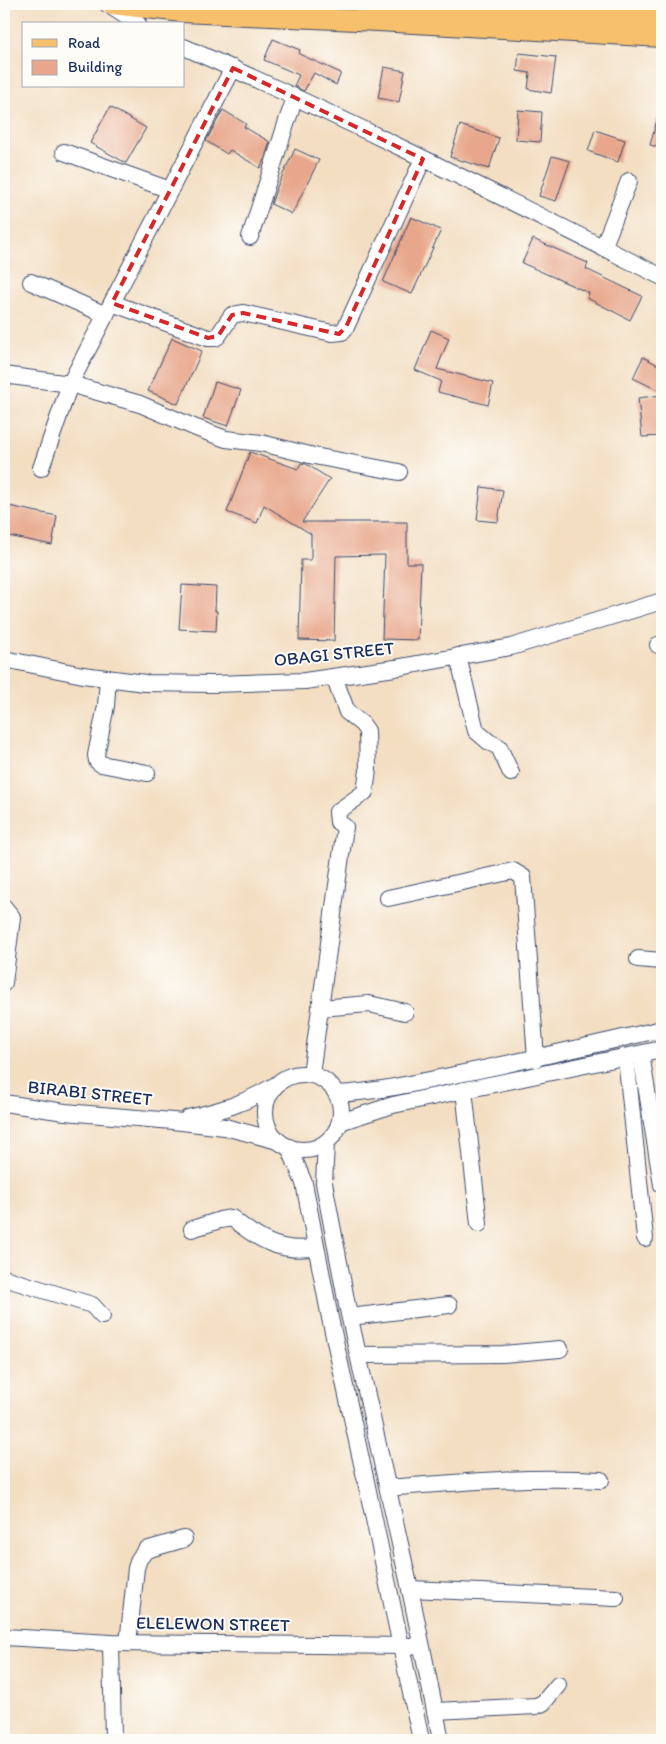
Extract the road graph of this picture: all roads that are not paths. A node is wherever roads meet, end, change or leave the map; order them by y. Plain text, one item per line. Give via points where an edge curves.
1 (107, 4) edge
2 (112, 4) edge
3 (388, 4) edge
4 (397, 4) edge
5 (531, 7) edge
6 (594, 9) edge
7 (183, 18) edge
8 (662, 19) edge
9 (135, 22) edge
10 (662, 37) edge
11 (185, 47) edge
12 (233, 68) junction
13 (295, 98) junction
14 (64, 152) dead end
15 (423, 159) junction
16 (629, 181) dead end
17 (170, 190) junction
18 (250, 237) dead end
19 (603, 248) junction
20 (662, 277) edge
21 (31, 282) dead end
22 (109, 309) junction
23 (4, 375) edge
24 (70, 384) junction
25 (40, 468) dead end
26 (399, 472) dead end
27 (662, 601) edge
28 (458, 656) junction
29 (4, 659) edge
30 (334, 677) junction
31 (108, 678) junction
32 (147, 773) dead end
33 (511, 773) dead end
34 (388, 898) dead end
35 (8, 912) edge
36 (638, 959) dead end
37 (662, 961) edge
38 (4, 983) edge
39 (320, 1008) junction
40 (405, 1012) dead end
41 (662, 1029) edge
42 (662, 1049) edge
43 (634, 1056) junction
44 (536, 1059) junction
45 (311, 1074) junction
46 (276, 1085) junction
47 (464, 1090) junction
48 (337, 1094) junction
49 (4, 1103) edge
50 (173, 1120) junction
51 (340, 1122) junction
52 (326, 1143) junction
53 (284, 1144) junction
54 (662, 1185) edge
55 (480, 1224) dead end
56 (192, 1228) dead end
57 (645, 1238) dead end
58 (316, 1248) junction
59 (4, 1278) edge
60 (449, 1304) dead end
61 (102, 1316) dead end
62 (350, 1317) junction
63 (560, 1348) dead end
64 (359, 1355) junction
65 (601, 1480) dead end
66 (388, 1488) junction
67 (184, 1539) dead end
68 (410, 1589) junction
69 (616, 1598) dead end
70 (4, 1637) edge
71 (111, 1643) junction
72 (128, 1643) junction
73 (400, 1646) junction
74 (421, 1646) junction
75 (558, 1686) dead end
76 (435, 1711) junction
77 (113, 1740) edge
78 (421, 1740) edge
79 (441, 1740) edge

1 - 9 street
2 - 7 main road
3 - 4 main road
4 - 5 main road
5 - 6 main road
6 - 8 main road
7 - 10 main road via 378,21
11 - 12 street
12 - 13 street
12 - 17 street
13 - 15 street
13 - 18 street
14 - 17 street
15 - 19 street
15 - 22 street via 342,332 332,333 243,313 232,315 218,336 208,338
16 - 19 street
17 - 22 street
19 - 20 street
21 - 22 street
22 - 24 street
23 - 24 street
24 - 25 street
24 - 26 street via 140,404 226,439 261,443
27 - 28 street, OBAGI STREET via 511,647
28 - 30 street, OBAGI STREET
28 - 33 street via 476,731 499,747
29 - 31 street, OBAGI STREET
30 - 31 street, OBAGI STREET via 213,684
30 - 39 street via 347,712 367,731 368,770 364,792 337,812 338,822 345,827
31 - 32 street via 97,761
34 - 44 street via 513,872 523,877
35 - 38 street
36 - 37 street
39 - 40 street via 370,1004
39 - 45 street
41 - 44 street
42 - 43 street
43 - 47 street
43 - 54 street
43 - 57 street
44 - 48 street via 381,1090
45 - 46 street via 298,1074
45 - 48 street via 326,1081
46 - 50 street via 222,1111
46 - 53 street via 265,1107 266,1119 270,1131
47 - 51 street via 394,1105
47 - 55 street
48 - 51 street via 342,1112
49 - 50 street, BIRABI STREET via 65,1112
50 - 53 street via 225,1127
51 - 52 street
52 - 53 street via 302,1150
52 - 62 street via 324,1183
53 - 58 street via 304,1183
56 - 58 street via 232,1218 260,1239 287,1249
58 - 73 street
59 - 61 street via 92,1304
60 - 62 street
62 - 64 street
63 - 64 street via 503,1354
64 - 66 street
65 - 66 street via 556,1477
66 - 68 street
67 - 72 street via 146,1550 139,1559
68 - 69 street
68 - 74 street
70 - 71 street, ELELEWON STREET
71 - 72 street, ELELEWON STREET
71 - 77 street
72 - 73 street, ELELEWON STREET
73 - 74 street, ELELEWON STREET
73 - 78 street
74 - 76 street
75 - 76 street via 536,1706
76 - 79 street

